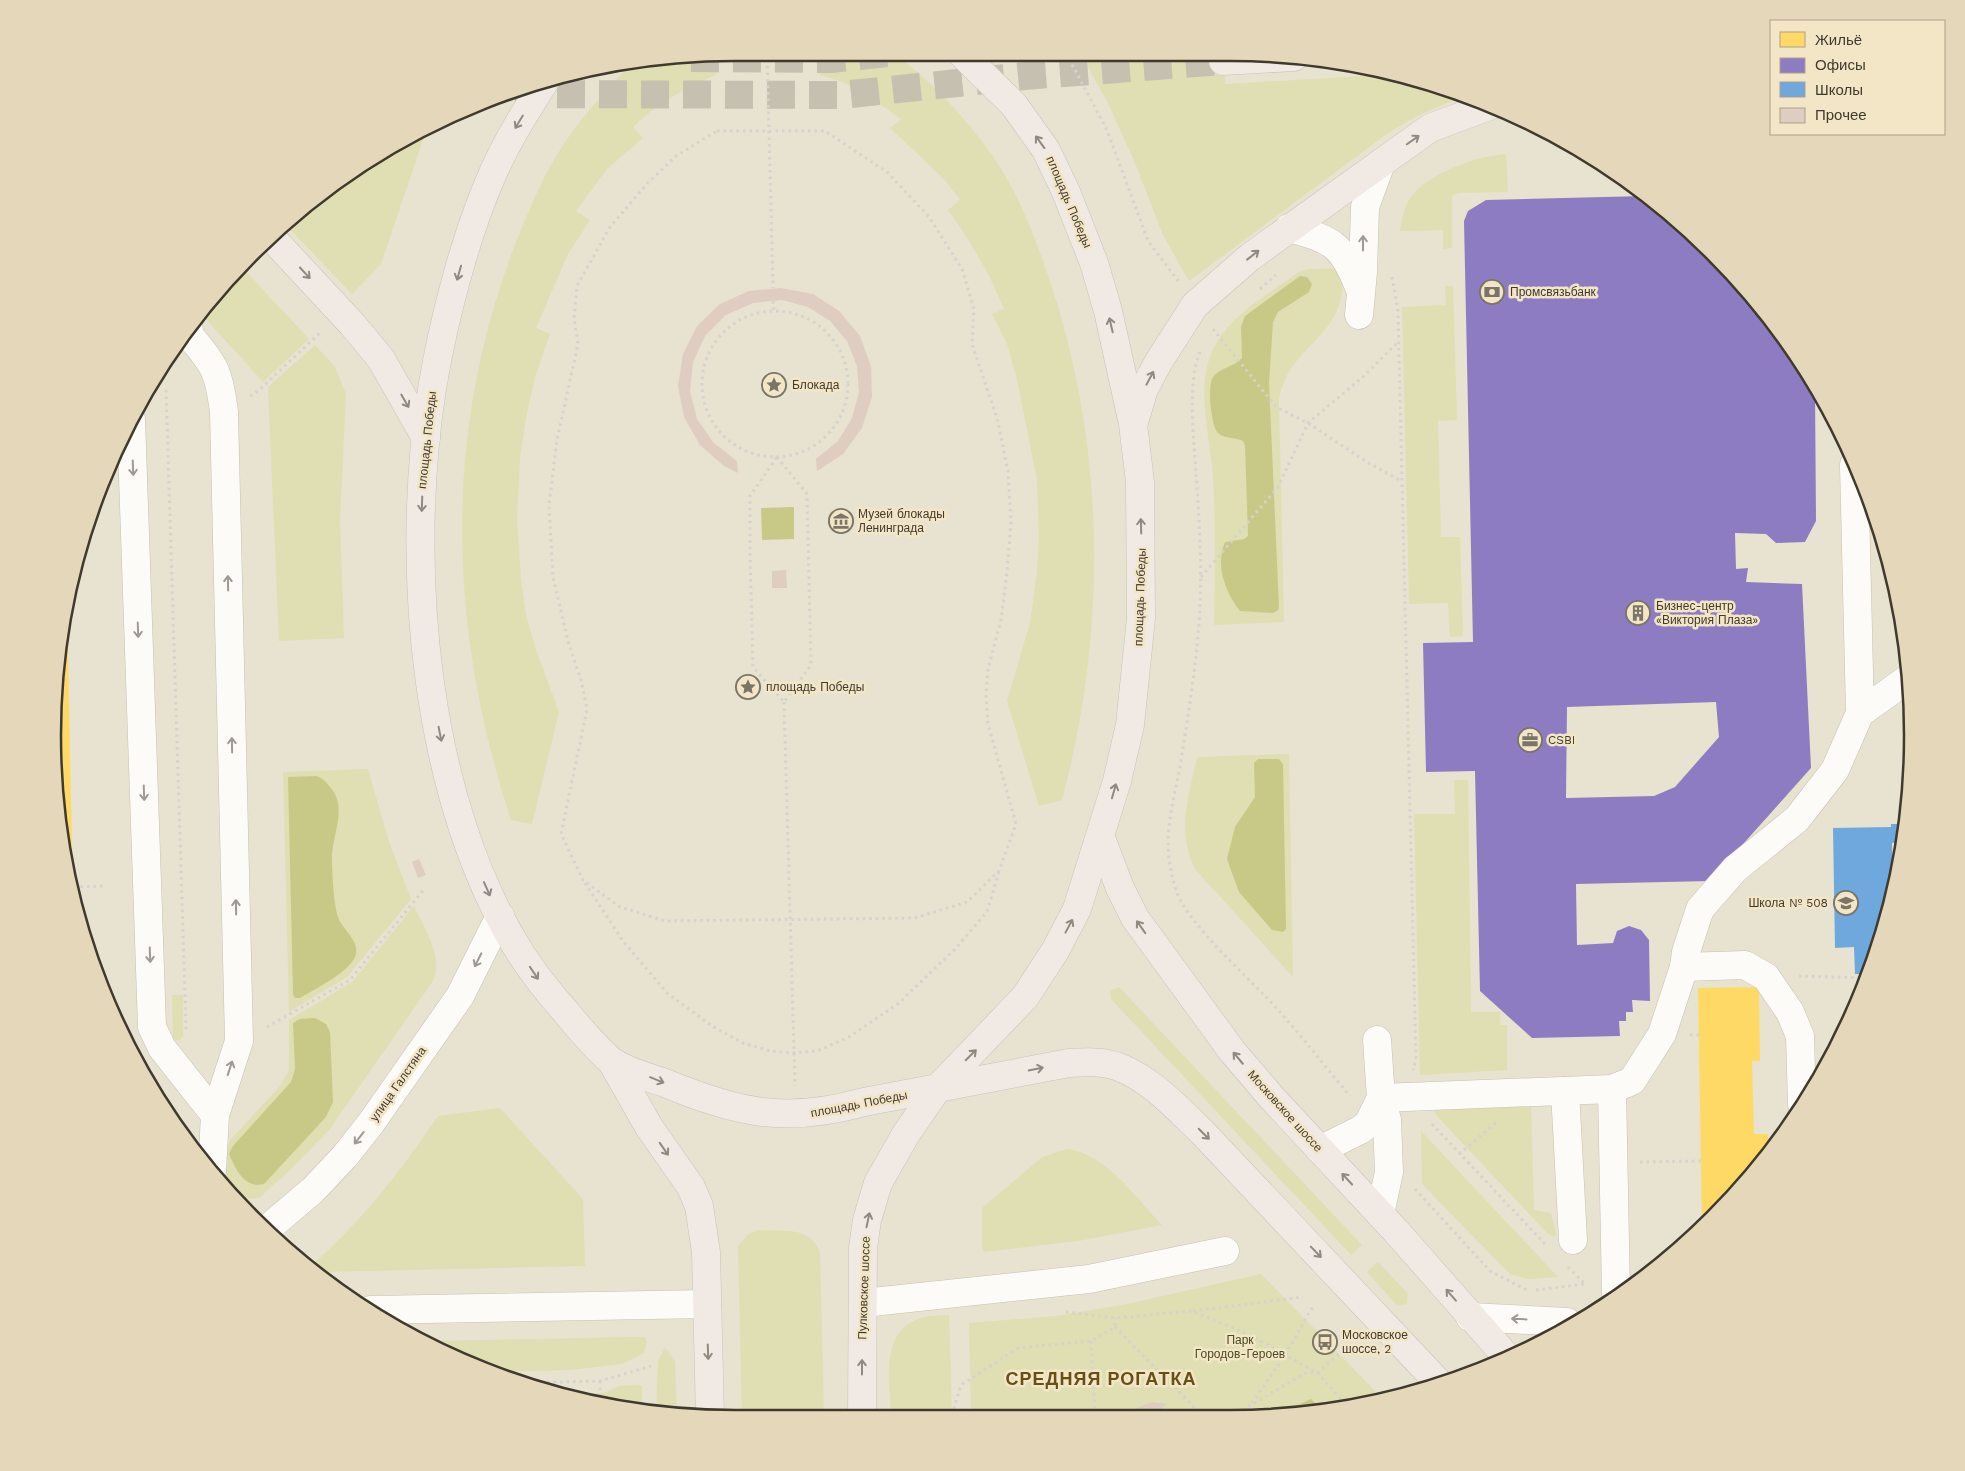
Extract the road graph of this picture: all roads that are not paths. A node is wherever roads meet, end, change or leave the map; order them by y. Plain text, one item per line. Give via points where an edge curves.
1 (969, 61) edge
2 (539, 91) edge
3 (1479, 110) edge
4 (1381, 163) junction
5 (1289, 228) junction
6 (276, 243) edge
7 (191, 339) edge
8 (1133, 424) junction
9 (132, 436) edge
10 (426, 438) junction
11 (1854, 483) edge
12 (1901, 683) edge
13 (1860, 713) junction
14 (1101, 838) junction
15 (500, 916) junction
16 (1684, 966) junction
17 (1377, 1040) dead end
18 (612, 1062) junction
19 (937, 1089) junction
20 (1612, 1089) junction
21 (1565, 1091) junction
22 (1802, 1091) edge
23 (1381, 1098) junction
24 (215, 1115) junction
25 (1320, 1150) junction
26 (213, 1160) edge
27 (1380, 1214) junction
28 (272, 1225) edge
29 (1561, 1244) road end
30 (1225, 1251) dead end
31 (1616, 1287) edge
32 (863, 1303) junction
33 (707, 1304) junction
34 (383, 1310) edge
35 (1470, 1317) junction
36 (1562, 1322) edge
37 (1502, 1352) edge
38 (1434, 1378) edge
39 (710, 1409) edge
40 (862, 1410) edge

8 -> 1 main road, площадь Победы via 1108,311 1084,235 1066,192 1046,150 1014,105
2 -> 10 main road, площадь Победы via 516,126 492,174 472,232 444,328
4 -> 3 main road via 1430,128
4 - 5 main road
5 -> 4 street via 1320,236 1337,246 1346,258 1360,303 1365,207
8 -> 5 main road via 1144,388 1195,305
6 -> 10 main road via 381,360
24 -> 7 street via 239,1041 224,412 220,378 208,357
14 -> 8 main road, площадь Победы via 1130,725 1138,653 1140,482
9 -> 24 street via 152,1027 162,1048
10 -> 15 main road, площадь Победы via 421,579 430,686 456,802 471,850
11 - 13 street
12 - 13 street
13 - 16 street via 1836,770 1797,819 1735,870 1700,909
19 -> 14 main road, площадь Победы via 1025,998 1077,909
25 -> 14 main road, Московское шоссе via 1232,1051 1164,960 1135,918
15 -> 18 main road, площадь Победы via 540,981
15 -> 28 street, улица Галстяна via 460,996 370,1123 314,1190
16 - 20 street via 1662,1034 1632,1081
16 - 22 street via 1745,965 1766,977 1790,1012 1800,1036
17 - 23 street
18 -> 19 main road, площадь Победы via 710,1101 772,1115 831,1111
18 -> 33 main road via 649,1127 691,1187 699,1206 704,1226
32 -> 19 main road, Пулковское шоссе via 863,1248 878,1183
19 -> 38 main road via 1069,1063 1093,1062 1118,1067 1142,1080 1169,1100 1203,1133
20 - 21 street
20 - 31 street
21 - 23 street
21 - 29 street
23 - 25 street via 1368,1124
23 - 27 street via 1387,1120 1389,1172
24 - 26 street
27 -> 25 main road, Московское шоссе
35 -> 27 main road, Московское шоссе
30 - 32 street via 1089,1279
40 -> 32 main road, Пулковское шоссе
33 - 34 street
33 -> 39 main road
36 -> 35 street
35 - 37 main road, Московское шоссе

